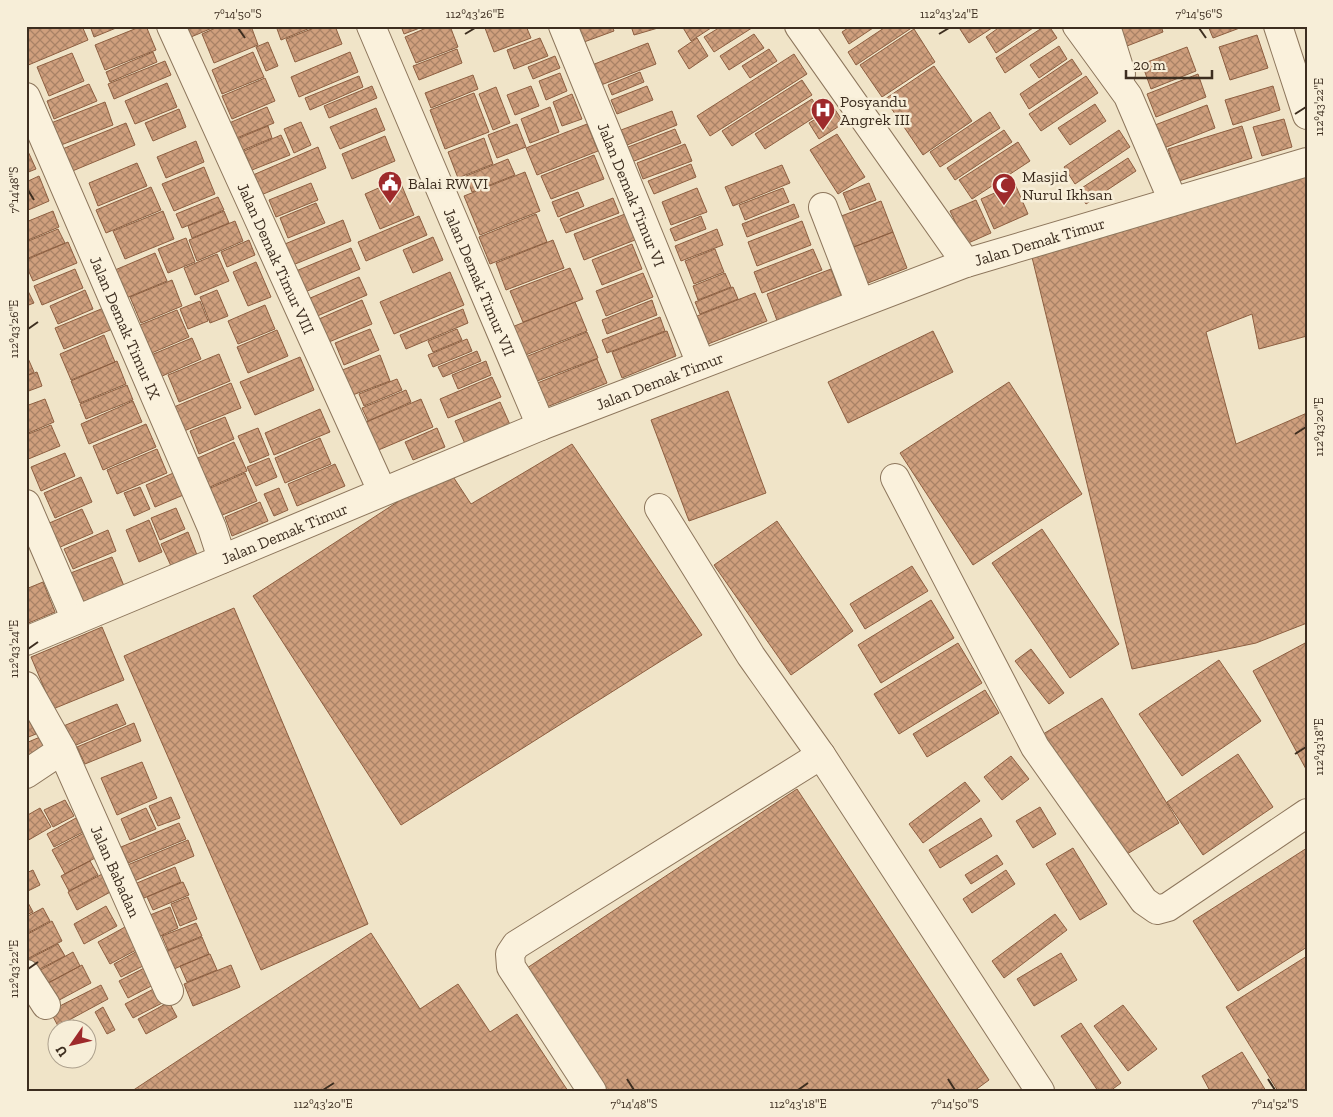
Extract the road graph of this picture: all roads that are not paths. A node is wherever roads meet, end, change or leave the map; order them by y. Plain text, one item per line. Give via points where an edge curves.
1 (171, 26) edge
2 (370, 26) edge
3 (563, 26) edge
4 (799, 26) edge
5 (1077, 26) edge
6 (1106, 26) edge
7 (1278, 26) edge
8 (1128, 96) junction
9 (26, 97) edge
10 (1307, 115) edge
11 (1307, 162) edge
12 (1173, 201) junction
13 (822, 206) dead end
14 (966, 263) junction
15 (860, 303) junction
16 (701, 364) junction
17 (541, 426) junction
18 (895, 478) dead end
19 (382, 491) junction
20 (26, 504) edge
21 (659, 508) dead end
22 (222, 559) junction
23 (76, 620) junction
24 (26, 641) edge
25 (26, 686) edge
26 (62, 750) junction
27 (821, 755) junction
28 (26, 774) edge
29 (1307, 813) edge
30 (26, 974) edge
31 (169, 991) dead end
32 (46, 1005) dead end
33 (592, 1091) edge
34 (1040, 1091) edge

1 - 19 street, Jalan Demak Timur VIII
2 - 17 street, Jalan Demak Timur VII
3 - 16 street, Jalan Demak Timur VI
4 - 14 street
5 - 8 street
6 - 8 street
7 - 10 street
8 - 12 street
9 - 22 street, Jalan Demak Timur IX via 212,528
11 - 12 street, Jalan Demak Timur
12 - 14 street, Jalan Demak Timur
13 - 15 street
14 - 15 street, Jalan Demak Timur
15 - 16 street, Jalan Demak Timur
16 - 17 street, Jalan Demak Timur
17 - 19 street, Jalan Demak Timur
18 - 29 street via 1035,747 1144,901 1157,910 1168,908
19 - 22 street, Jalan Demak Timur
20 - 23 street
21 - 27 street via 751,656
22 - 23 street, Jalan Demak Timur
23 - 24 street, Jalan Demak Timur
25 - 26 street, Jalan Babadan
26 - 28 street
26 - 31 street, Jalan Babadan
27 - 33 street via 516,945 510,954 511,967
27 - 34 street
30 - 32 street

